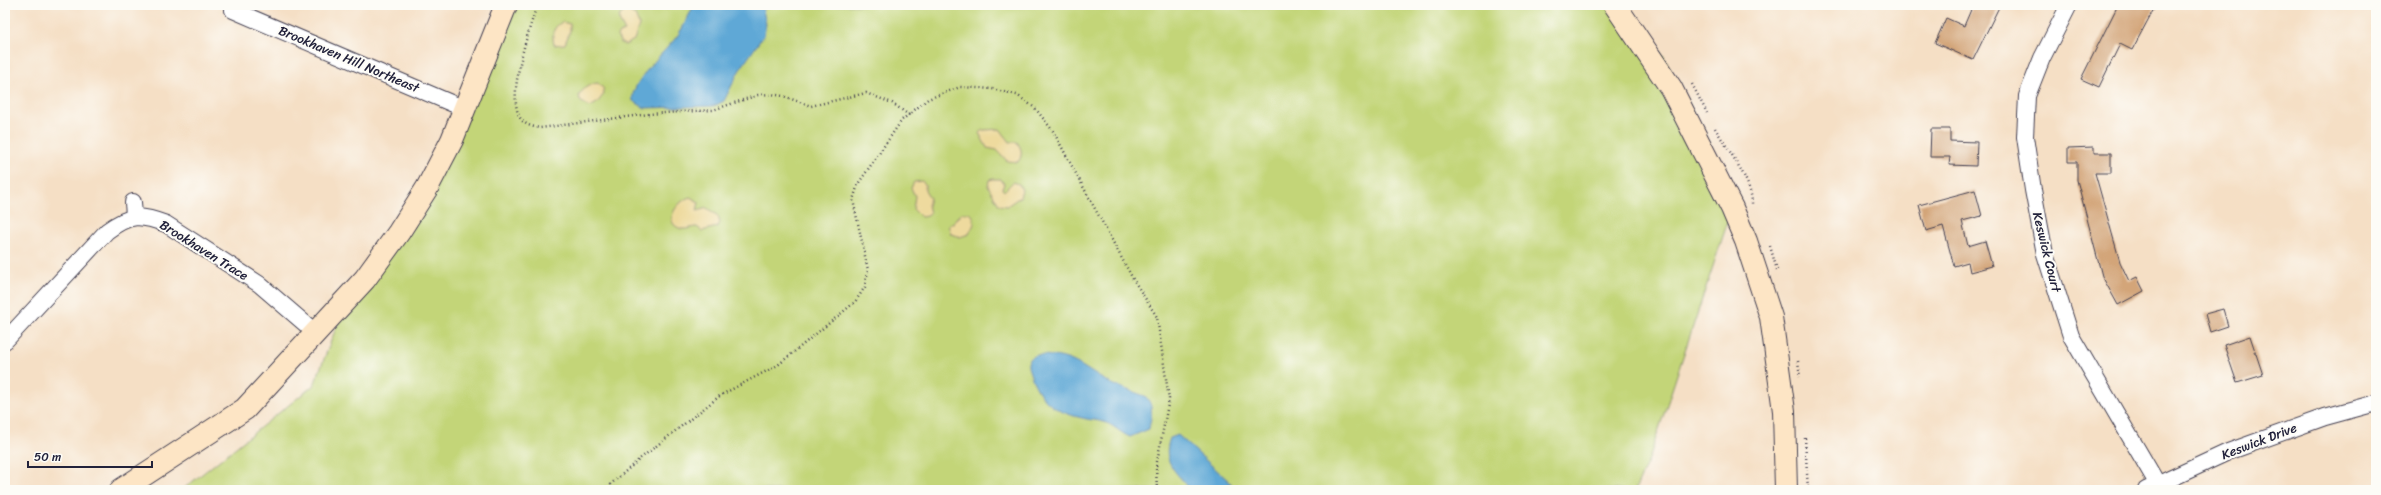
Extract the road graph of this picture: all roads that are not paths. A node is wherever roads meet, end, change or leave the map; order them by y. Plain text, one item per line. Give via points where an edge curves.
1 (506, 5) edge
2 (1615, 5) edge
3 (2069, 5) edge
4 (233, 10) dead end
5 (465, 109) junction
6 (316, 333) junction
7 (5, 341) edge
8 (2376, 403) edge
9 (2151, 487) edge
10 (121, 490) edge
11 (1786, 490) edge

1 - 5 main road
2 - 11 main road via 1671,88 1746,241 1771,317 1784,410
3 - 9 street, Keswick Court via 2042,58 2027,96 2026,137 2034,198 2045,254 2071,336
4 - 5 street, Brookhaven Hill Northeast
5 - 6 main road via 428,188 399,232 365,279
6 - 7 street, Brookhaven Trace via 259,284 166,224 133,209 107,230
6 - 10 main road via 245,409
8 - 9 street, Keswick Drive via 2325,417 2228,452

